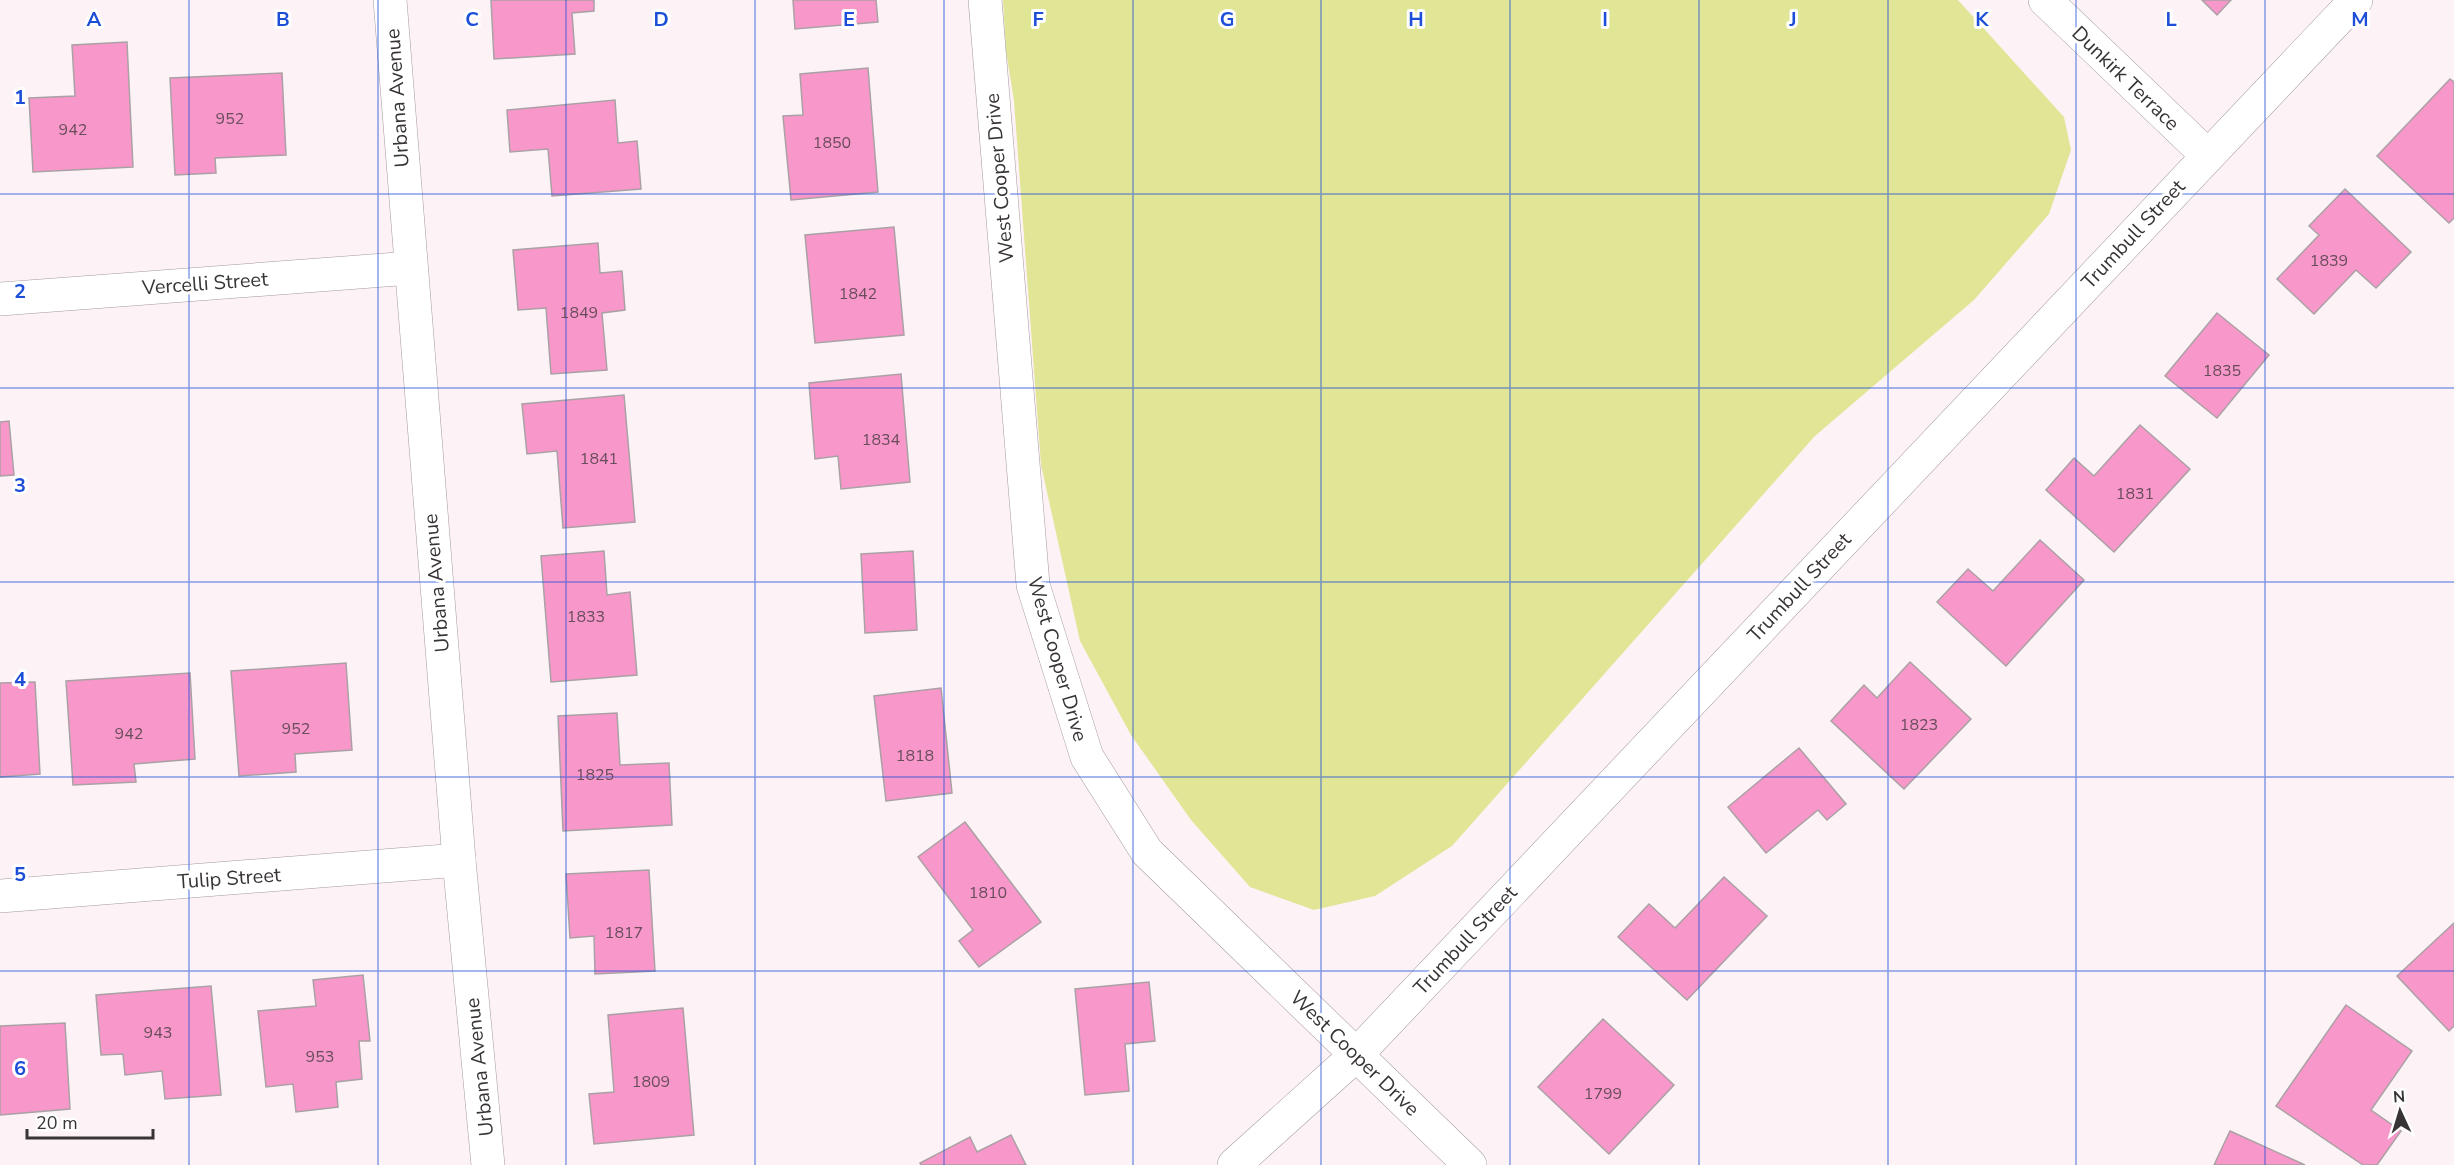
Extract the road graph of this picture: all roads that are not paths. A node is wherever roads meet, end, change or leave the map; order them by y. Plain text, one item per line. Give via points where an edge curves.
1 (390, 0) edge
2 (984, 0) edge
3 (2045, 0) edge
4 (2356, 0) edge
5 (2207, 156) junction
6 (411, 268) junction
7 (0, 299) edge
8 (459, 860) junction
9 (0, 896) edge
10 (1356, 1055) junction
11 (488, 1165) edge
12 (1234, 1165) edge
13 (1470, 1165) edge

1 - 6 street, Urbana Avenue
2 - 10 street, West Cooper Drive via 1033,585 1087,757 1148,852
3 - 5 street, Dunkirk Terrace
4 - 5 street, Trumbull Street
5 - 10 street, Trumbull Street
6 - 7 street, Vercelli Street
6 - 8 street, Urbana Avenue
8 - 9 street, Tulip Street
8 - 11 street, Urbana Avenue
10 - 12 street, Trumbull Street
10 - 13 street, West Cooper Drive

